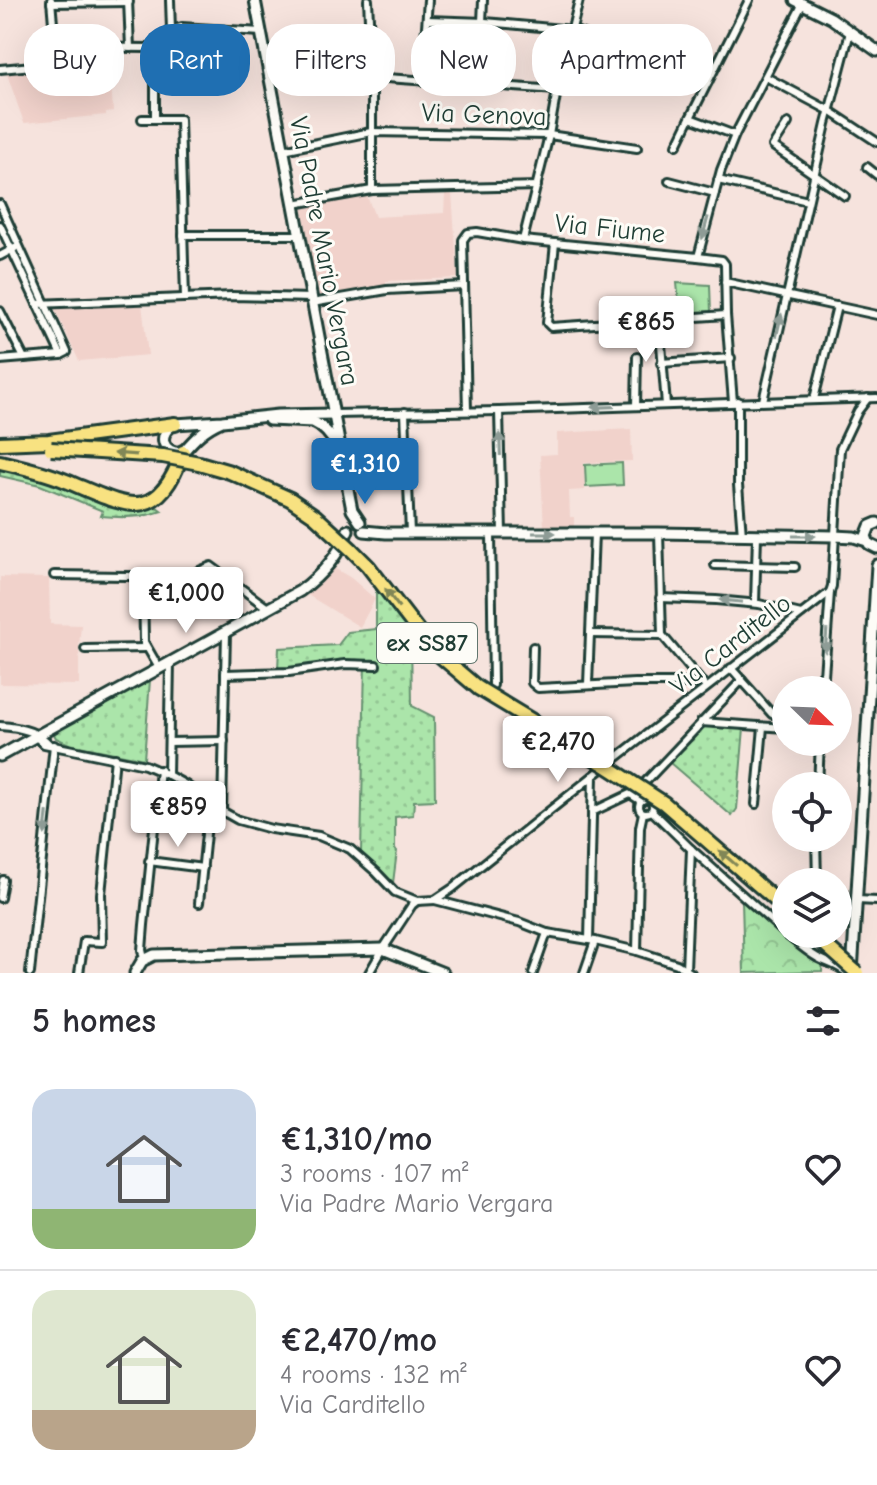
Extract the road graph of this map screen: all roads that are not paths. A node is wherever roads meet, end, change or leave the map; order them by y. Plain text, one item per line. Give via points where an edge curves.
1 (170, 0) edge
2 (255, 0) edge
3 (368, 0) edge
4 (428, 0) edge
5 (483, 0) edge
6 (579, 0) edge
7 (749, 0) edge
8 (128, 1) edge
9 (51, 2) edge
10 (799, 2) edge
11 (427, 20) junction
12 (482, 22) junction
13 (53, 24) edge
14 (171, 24) edge
15 (369, 24) edge
16 (427, 24) edge
17 (574, 24) edge
18 (532, 26) edge
19 (250, 31) edge
20 (261, 32) junction
21 (850, 32) junction
22 (140, 47) edge
23 (124, 48) edge
24 (130, 48) junction
25 (877, 51) edge
26 (266, 60) edge
27 (24, 67) edge
28 (0, 69) edge
29 (713, 72) edge
30 (766, 77) junction
31 (155, 96) edge
32 (273, 96) edge
33 (372, 96) edge
34 (556, 96) edge
35 (701, 96) edge
36 (830, 111) junction
37 (690, 118) junction
38 (142, 119) dead end
39 (155, 119) junction
40 (788, 123) dead end
41 (371, 132) junction
42 (549, 135) junction
43 (735, 135) junction
44 (877, 142) edge
45 (677, 145) dead end
46 (637, 148) dead end
47 (283, 150) junction
48 (867, 167) dead end
49 (815, 174) junction
50 (877, 175) edge
51 (718, 180) junction
52 (669, 181) dead end
53 (537, 186) junction
54 (372, 190) junction
55 (715, 193) junction
56 (845, 196) dead end
57 (808, 201) junction
58 (0, 204) edge
59 (294, 204) junction
60 (2, 223) edge
61 (183, 235) junction
62 (299, 235) junction
63 (523, 240) junction
64 (555, 243) junction
65 (19, 246) junction
66 (12, 250) junction
67 (0, 256) edge
68 (698, 257) junction
69 (21, 260) junction
70 (725, 282) junction
71 (464, 286) junction
72 (785, 295) junction
73 (185, 298) junction
74 (312, 300) junction
75 (41, 304) junction
76 (837, 306) junction
77 (0, 311) edge
78 (726, 315) junction
79 (877, 315) edge
80 (659, 320) junction
81 (10, 331) junction
82 (0, 336) edge
83 (637, 357) dead end
84 (24, 358) junction
85 (731, 358) junction
86 (0, 360) edge
87 (661, 363) junction
88 (868, 398) junction
89 (877, 398) edge
90 (814, 399) junction
91 (763, 401) junction
92 (736, 402) junction
93 (666, 405) junction
94 (636, 406) junction
95 (467, 411) junction
96 (499, 411) junction
97 (405, 412) junction
98 (334, 414) junction
99 (250, 418) junction
100 (222, 421) junction
101 (175, 424) junction
102 (0, 446) edge
103 (183, 452) junction
104 (341, 454) junction
105 (0, 462) edge
106 (877, 523) edge
107 (355, 529) junction
108 (410, 533) junction
109 (491, 533) junction
110 (502, 533) junction
111 (594, 533) junction
112 (659, 533) junction
113 (742, 535) junction
114 (757, 535) junction
115 (834, 536) junction
116 (867, 541) junction
117 (877, 548) edge
118 (715, 565) dead end
119 (877, 565) edge
120 (756, 566) junction
121 (795, 567) dead end
122 (54, 575) dead end
123 (143, 576) junction
124 (830, 592) junction
125 (660, 598) junction
126 (755, 603) junction
127 (269, 609) junction
128 (801, 614) junction
129 (226, 633) junction
130 (591, 634) junction
131 (662, 635) junction
132 (533, 647) dead end
133 (146, 648) junction
134 (85, 649) dead end
135 (170, 662) junction
136 (376, 665) dead end
137 (159, 668) junction
138 (731, 668) junction
139 (225, 674) junction
140 (824, 674) joint
141 (821, 676) edge
142 (742, 680) junction
143 (588, 684) junction
144 (493, 685) dead end
145 (705, 685) junction
146 (772, 714) edge
147 (873, 716) edge
148 (701, 722) junction
149 (0, 726) edge
150 (763, 727) junction
151 (772, 727) edge
152 (37, 735) junction
153 (224, 741) junction
154 (169, 742) junction
155 (51, 744) junction
156 (0, 756) edge
157 (115, 758) junction
158 (160, 770) junction
159 (168, 775) junction
160 (593, 776) junction
161 (651, 776) junction
162 (634, 794) junction
163 (641, 801) junction
164 (650, 801) junction
165 (209, 804) junction
166 (756, 804) dead end
167 (222, 811) junction
168 (652, 811) junction
169 (592, 812) junction
170 (643, 813) junction
171 (691, 849) junction
172 (149, 861) junction
173 (711, 866) junction
174 (203, 868) junction
175 (690, 869) junction
176 (3, 880) dead end
177 (772, 897) edge
178 (0, 898) edge
179 (435, 900) junction
180 (857, 900) junction
181 (417, 901) junction
182 (877, 901) edge
183 (199, 903) dead end
184 (772, 921) edge
185 (547, 933) junction
186 (592, 940) junction
187 (805, 948) edge
188 (816, 948) edge
189 (827, 948) edge
190 (383, 949) junction
191 (637, 951) junction
192 (814, 955) junction
193 (147, 957) junction
194 (853, 957) junction
195 (840, 966) junction
196 (688, 971) edge
197 (30, 973) edge
198 (79, 973) edge
199 (135, 973) edge
200 (369, 973) edge
201 (443, 973) edge
202 (533, 973) edge
203 (584, 973) edge
204 (852, 973) edge

1 - 14 street
2 - 20 street, Via Padre Mario Vergara
3 - 15 street
4 - 11 street
5 - 12 street
6 - 17 street, Via Fiume
7 - 29 street
8 - 9 street
8 - 24 street
9 - 13 street
10 - 21 street
10 - 30 street
11 - 12 street
11 - 16 street
12 - 18 street
19 - 20 street
20 - 26 street, Via Padre Mario Vergara
21 - 25 street
21 - 36 street
22 - 24 street
23 - 24 street
27 - 28 street
30 - 36 street
30 - 43 street
31 - 39 street
32 - 47 street, Via Padre Mario Vergara
33 - 41 street
34 - 42 street, Via Fiume
35 - 37 street
36 - 44 street
36 - 49 street
37 - 43 street
37 - 45 street
38 - 39 street
39 - 61 street via 180,119
40 - 49 street via 773,146
41 - 42 street, Via Genova
41 - 47 street, Via Genova
41 - 54 street
42 - 46 street, Via Genova
42 - 53 street, Via Fiume
43 - 51 street
47 - 59 street, Via Padre Mario Vergara
48 - 50 street
49 - 56 street
49 - 57 street
51 - 55 street
51 - 57 street
52 - 55 street
53 - 54 street
53 - 63 street, Via Fiume
54 - 59 street
55 -> 68 street
57 - 72 street
58 - 60 street
59 - 62 street, Via Padre Mario Vergara
60 - 65 street
60 - 66 street
61 - 62 street
61 - 73 street
62 - 74 street, Via Padre Mario Vergara
63 - 64 street, Via Fiume
63 - 71 street via 468,233 463,240
64 - 68 street, Via Fiume
64 - 80 street via 548,325
65 - 66 street
65 - 69 street
66 - 67 street
66 - 69 street
68 - 70 street via 724,262
69 - 75 street
70 - 72 street
70 - 78 street
71 - 74 street
71 - 95 street
72 - 76 street
91 -> 72 street
73 - 74 street
73 - 75 street
74 - 98 street, Via Padre Mario Vergara
75 - 84 street via 64,354
76 - 79 street
76 - 90 street
77 - 81 street
78 - 80 street
78 - 85 street
80 - 87 street
81 - 82 street
81 - 84 street
83 - 94 street
84 - 86 street
85 - 87 street
85 - 92 street
87 - 93 street
88 - 89 street
88 - 90 street
88 - 115 street, Via Carditello via 840,449
90 - 91 street
91 - 92 street
92 - 93 street
92 - 113 street
93 - 94 street
94 -> 96 street
95 - 96 street
95 - 97 street
110 -> 96 street
97 - 98 street
97 - 108 street
98 - 99 street
98 - 104 street, Via Padre Mario Vergara
99 - 100 street
99 - 104 street via 313,422 325,429
100 - 101 street
100 - 103 street via 195,437
101 - 102 highway
101 - 103 street via 163,439 170,450
177 -> 102 highway, ex SS87, bridge via 664,803 478,688 432,649 360,558 290,499 230,472 163,456
103 - 105 highway via 165,489 153,500 132,505
104 - 107 street, Via Padre Mario Vergara
106 - 116 street via 868,528
107 - 108 street
107 - 127 street via 312,582
108 - 109 street
109 - 110 street
109 - 144 street
110 -> 111 street
111 - 112 street
111 - 130 street
112 - 113 street
112 - 125 street
113 - 114 street
114 -> 115 street
114 - 120 street
115 - 116 street
115 - 124 street, Via Carditello
116 - 117 street
118 - 120 street
119 - 147 street
120 - 121 street
120 - 126 street
122 - 123 street
123 - 127 street via 197,577 211,566
123 - 133 street
124 - 128 street, Via Carditello
124 -> 140 street
126 -> 125 street
125 - 131 street
126 - 128 street
127 - 129 street
128 - 138 street, Via Carditello
129 - 135 street
129 - 139 street
130 - 131 street
130 - 143 street
131 - 145 street
132 - 143 street via 534,686
133 - 134 street
133 - 137 street
135 - 137 street
135 - 154 street
136 - 139 street
137 - 152 street
138 - 142 street
138 - 145 street, Via Carditello
139 - 153 street
140 - 141 street
142 - 146 street
142 - 148 street
143 - 145 street
145 - 160 street, Via Carditello
147 - 180 street
148 - 150 street
148 - 161 street
149 - 152 street
150 - 151 street
150 - 166 street
152 - 155 street via 40,742
152 - 156 street
153 - 154 street
153 - 167 street
154 - 159 street
155 - 157 street
155 -> 197 street
157 - 158 street
157 - 198 street via 101,894 102,942 84,941
158 - 159 street
158 - 172 street
159 - 165 street
160 - 169 street
160 - 179 street, Via Carditello
161 - 162 street
161 - 164 street
162 - 163 street
162 - 169 street
163 - 164 street
163 - 170 street
164 - 168 street
165 - 167 street
165 - 174 street
167 - 181 street via 238,820 319,836 350,849 395,892
168 - 170 street
168 - 171 street
169 - 186 street
170 - 191 street
171 - 173 street
171 - 175 street
172 - 174 street
172 - 193 street
173 - 175 street
173 - 184 street
174 - 183 street
175 - 196 street
176 - 178 street
179 - 181 street
179 - 185 street
180 - 182 street
180 - 194 street
181 - 190 street
185 - 186 street
185 - 202 street
186 - 191 street
186 - 203 street
187 - 192 street
188 - 192 street
189 - 204 highway, bridge
190 - 193 street
190 - 200 street
190 - 201 street
191 - 196 street
192 - 195 street
193 - 199 street
194 - 195 street
194 - 204 street
195 - 204 street

